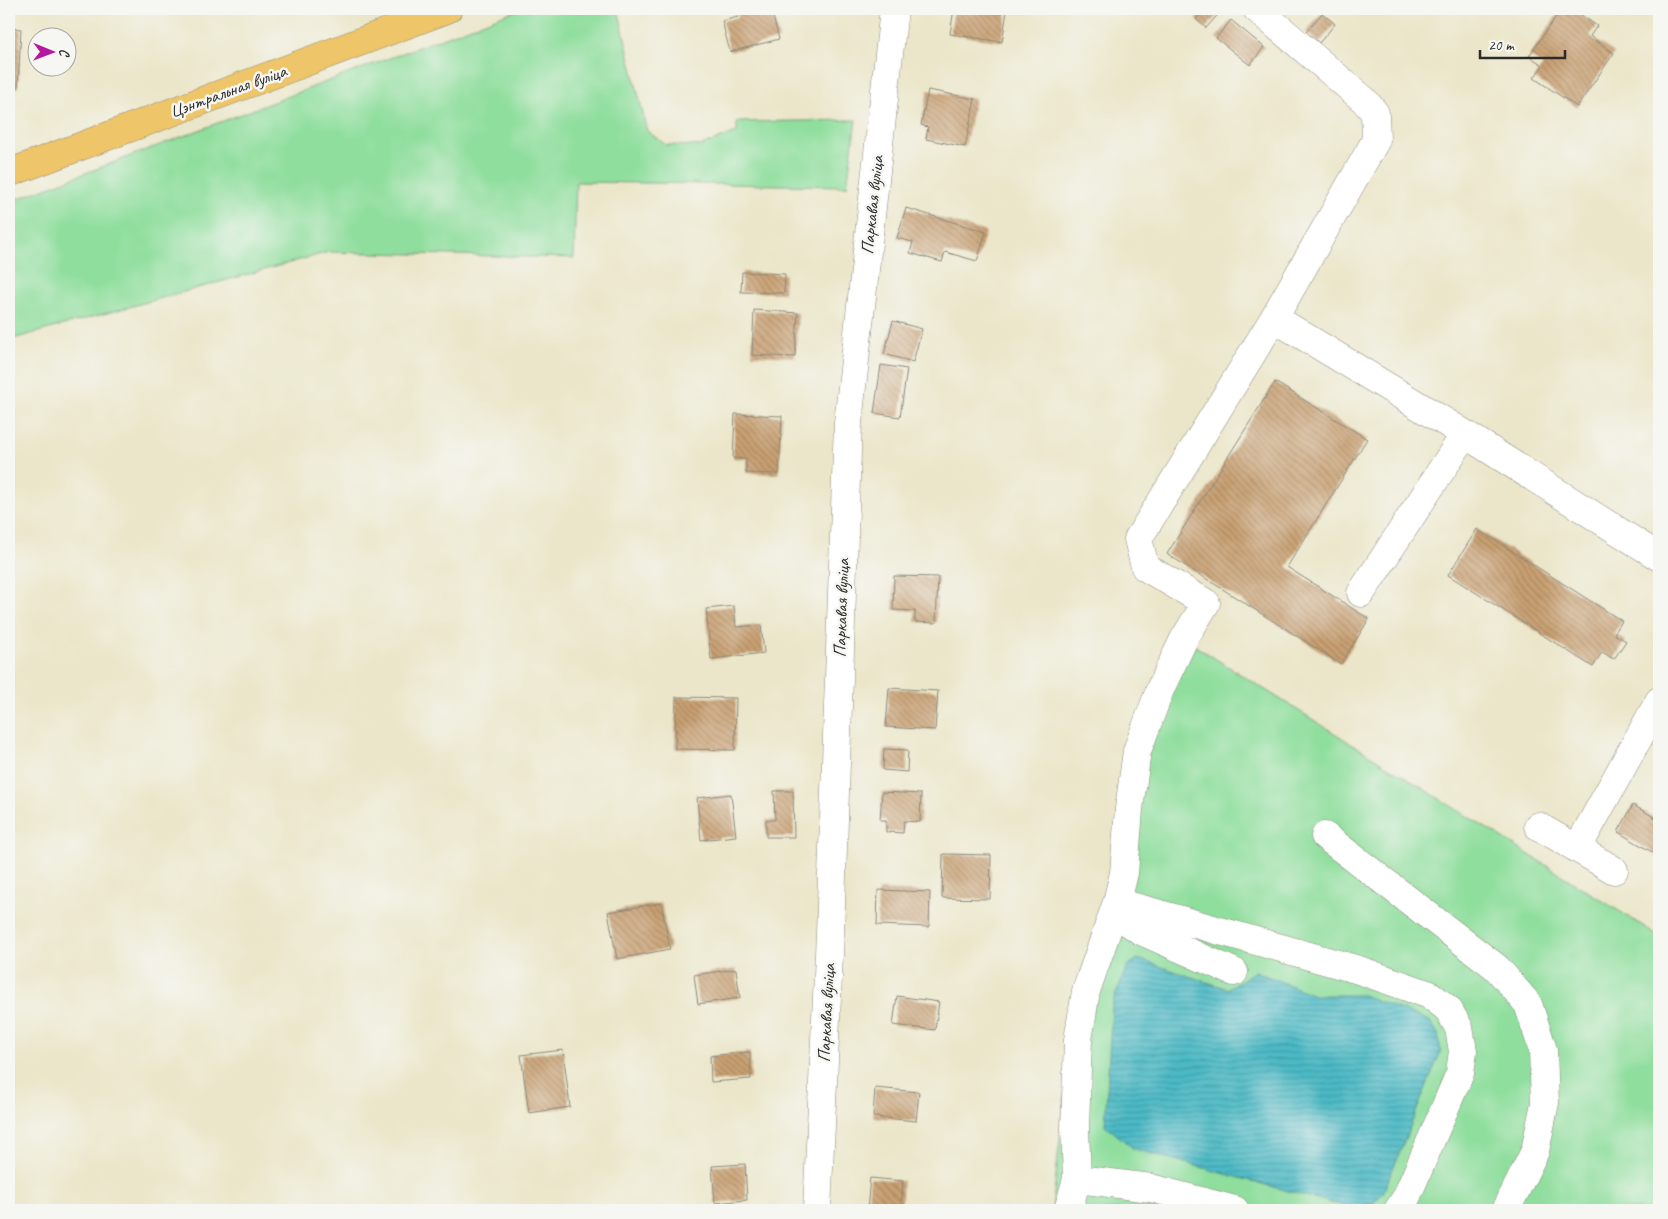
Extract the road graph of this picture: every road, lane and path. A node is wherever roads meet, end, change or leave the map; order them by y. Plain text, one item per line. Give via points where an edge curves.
1 (448, 9) edge
2 (894, 9) edge
3 (1257, 9) edge
4 (9, 173) edge
5 (1274, 318) junction
6 (1465, 434) junction
7 (1659, 557) edge
8 (1361, 592) dead end
9 (1659, 701) edge
10 (1538, 826) dead end
11 (1325, 836) dead end
12 (1577, 849) junction
13 (1614, 870) dead end
14 (1117, 902) junction
15 (1234, 972) dead end
16 (1078, 1179) junction
17 (817, 1210) edge
18 (1068, 1210) edge
19 (1235, 1210) edge
20 (1398, 1210) edge
21 (1506, 1210) edge

1 - 4 main road, Цэнтральная вуліца
2 - 17 street, Паркавая вуліца via 848,423
3 - 5 street via 1375,113 1376,140
5 - 6 street
5 - 14 street via 1138,540 1145,567 1206,603 1161,687 1137,751 1124,873
6 - 7 street
6 - 8 street
9 - 12 street
10 - 12 street
11 - 21 street via 1497,968 1528,1004 1543,1050 1544,1103 1535,1151
12 - 13 street
14 - 15 street via 1125,920 1141,931
14 - 16 street via 1086,990 1078,1040 1075,1128
14 - 20 street via 1359,970 1430,996 1448,1009 1459,1028 1463,1051 1460,1073
16 - 18 street
16 - 19 street via 1151,1188

